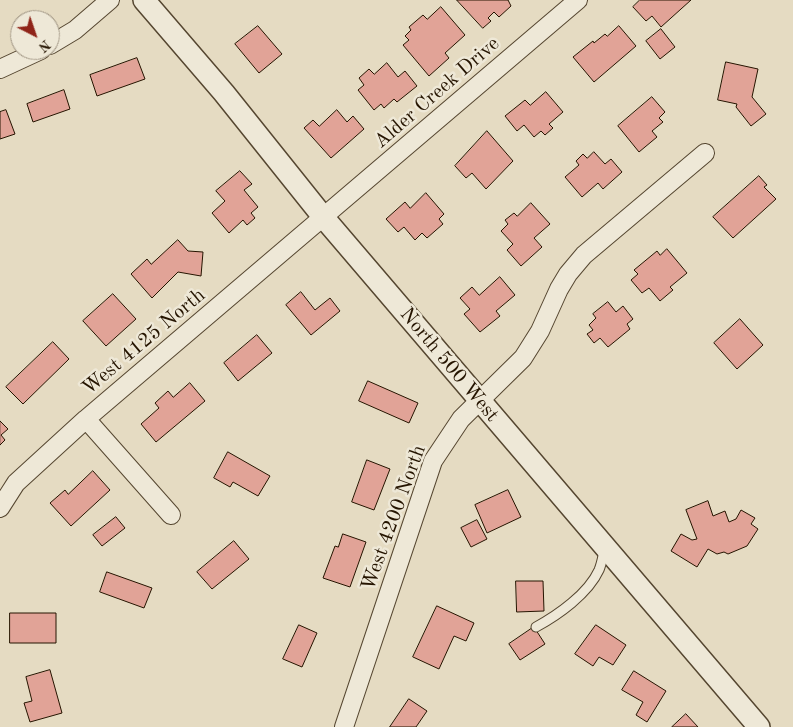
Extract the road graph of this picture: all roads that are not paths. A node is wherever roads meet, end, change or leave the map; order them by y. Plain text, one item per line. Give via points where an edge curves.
1 (110, 0) edge
2 (144, 0) edge
3 (578, 0) edge
4 (60, 39) edge
5 (19, 60) edge
6 (0, 69) edge
7 (705, 153) dead end
8 (324, 218) junction
9 (479, 400) junction
10 (86, 419) junction
11 (0, 508) edge
12 (170, 515) dead end
13 (605, 547) junction
14 (536, 627) dead end
15 (344, 727) edge
16 (758, 727) edge

1 - 4 street
2 - 8 street, North 500 West
3 - 8 street, Alder Creek Drive
5 - 6 street
7 - 9 street, West 4200 North via 584,255 559,289 540,331 523,358
8 - 9 street, North 500 West
8 - 10 street, West 4125 North
9 - 13 street, North 500 West
9 - 15 street, West 4200 North via 453,429 433,461
10 - 11 street, West 4125 North via 16,483
10 - 12 street
13 - 14 lane via 599,571 577,598
13 - 16 street, North 500 West

